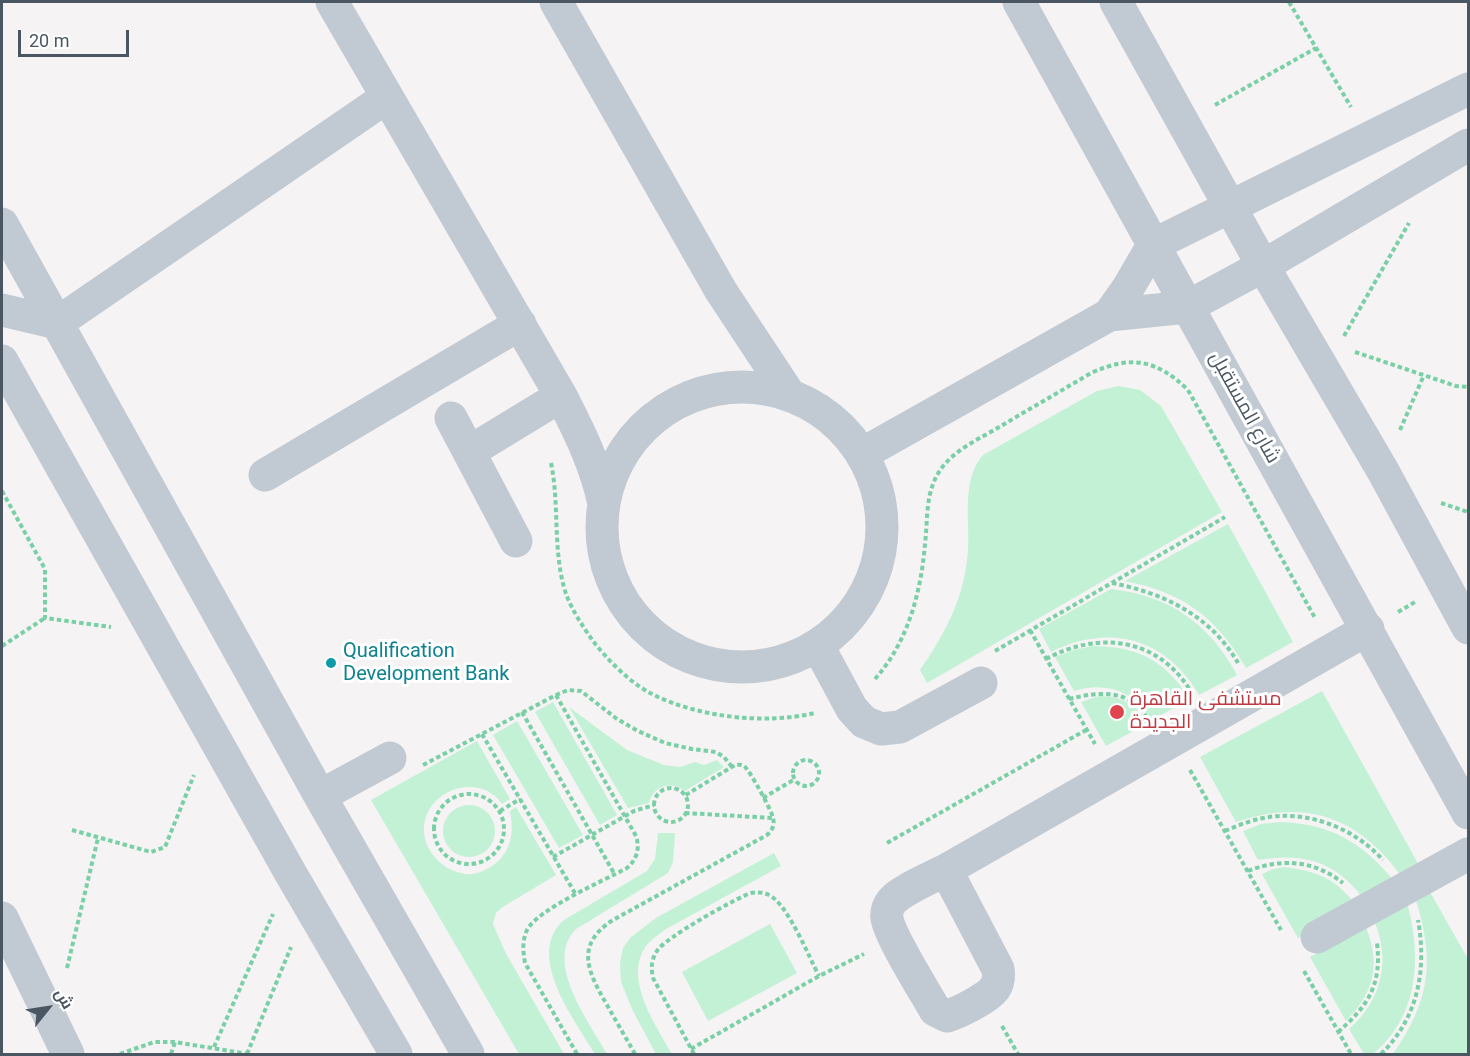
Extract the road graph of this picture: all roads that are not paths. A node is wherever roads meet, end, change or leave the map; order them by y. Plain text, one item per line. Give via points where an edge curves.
1 (332, 2) edge
2 (556, 2) edge
3 (1019, 2) edge
4 (1116, 2) edge
5 (1468, 89) edge
6 (387, 97) junction
7 (1468, 145) edge
8 (1229, 206) junction
9 (2, 224) edge
10 (1153, 245) junction
11 (1263, 266) junction
12 (1187, 307) junction
13 (2, 310) edge
14 (1109, 315) junction
15 (57, 324) junction
16 (520, 324) junction
17 (2, 361) edge
18 (789, 394) junction
19 (550, 403) junction
20 (451, 418) dead end
21 (469, 452) junction
22 (862, 454) junction
23 (265, 475) dead end
24 (604, 504) junction
25 (516, 541) dead end
26 (1468, 628) edge
27 (1368, 629) junction
28 (818, 646) junction
29 (983, 669) road end
30 (403, 764) road end
31 (320, 796) junction
32 (1468, 813) edge
33 (1468, 854) edge
34 (945, 870) junction
35 (2, 918) edge
36 (1308, 950) road end
37 (68, 1054) edge
38 (396, 1054) edge
39 (468, 1054) edge

1 - 6 street
2 - 18 street via 721,291
3 - 10 street, شارع المستقبل
4 - 8 street
5 - 8 street
6 - 15 street
6 - 16 street
7 - 11 street
8 - 10 street
8 - 11 street
9 - 15 street
10 - 12 street, شارع المستقبل
10 - 14 street
11 - 12 street
11 - 26 street via 1333,360 1383,471
12 - 14 street
12 - 27 street, شارع المستقبل
13 - 15 street
14 - 22 street
15 - 31 street
16 - 19 street
16 - 23 street
17 - 38 street
18 - 22 street via 830,418
18 - 24 street via 754,387 720,388 686,398 656,415 632,440 614,470
19 - 21 street
19 - 24 street via 587,449
20 - 21 street
21 - 25 street
22 - 28 street via 881,504 880,558 859,607 842,628
24 - 28 street via 603,546 611,578 638,621 677,652 725,667 750,668 775,664
27 - 32 street, شارع المستقبل
27 - 34 street
28 - 29 street via 846,701 864,722 881,729 900,727
30 - 31 street
31 - 39 street
33 - 36 street via 1364,910
34 - 34 street via 998,969 998,982 986,997 947,1016 939,1013 887,921 887,909 894,898
35 - 37 street

